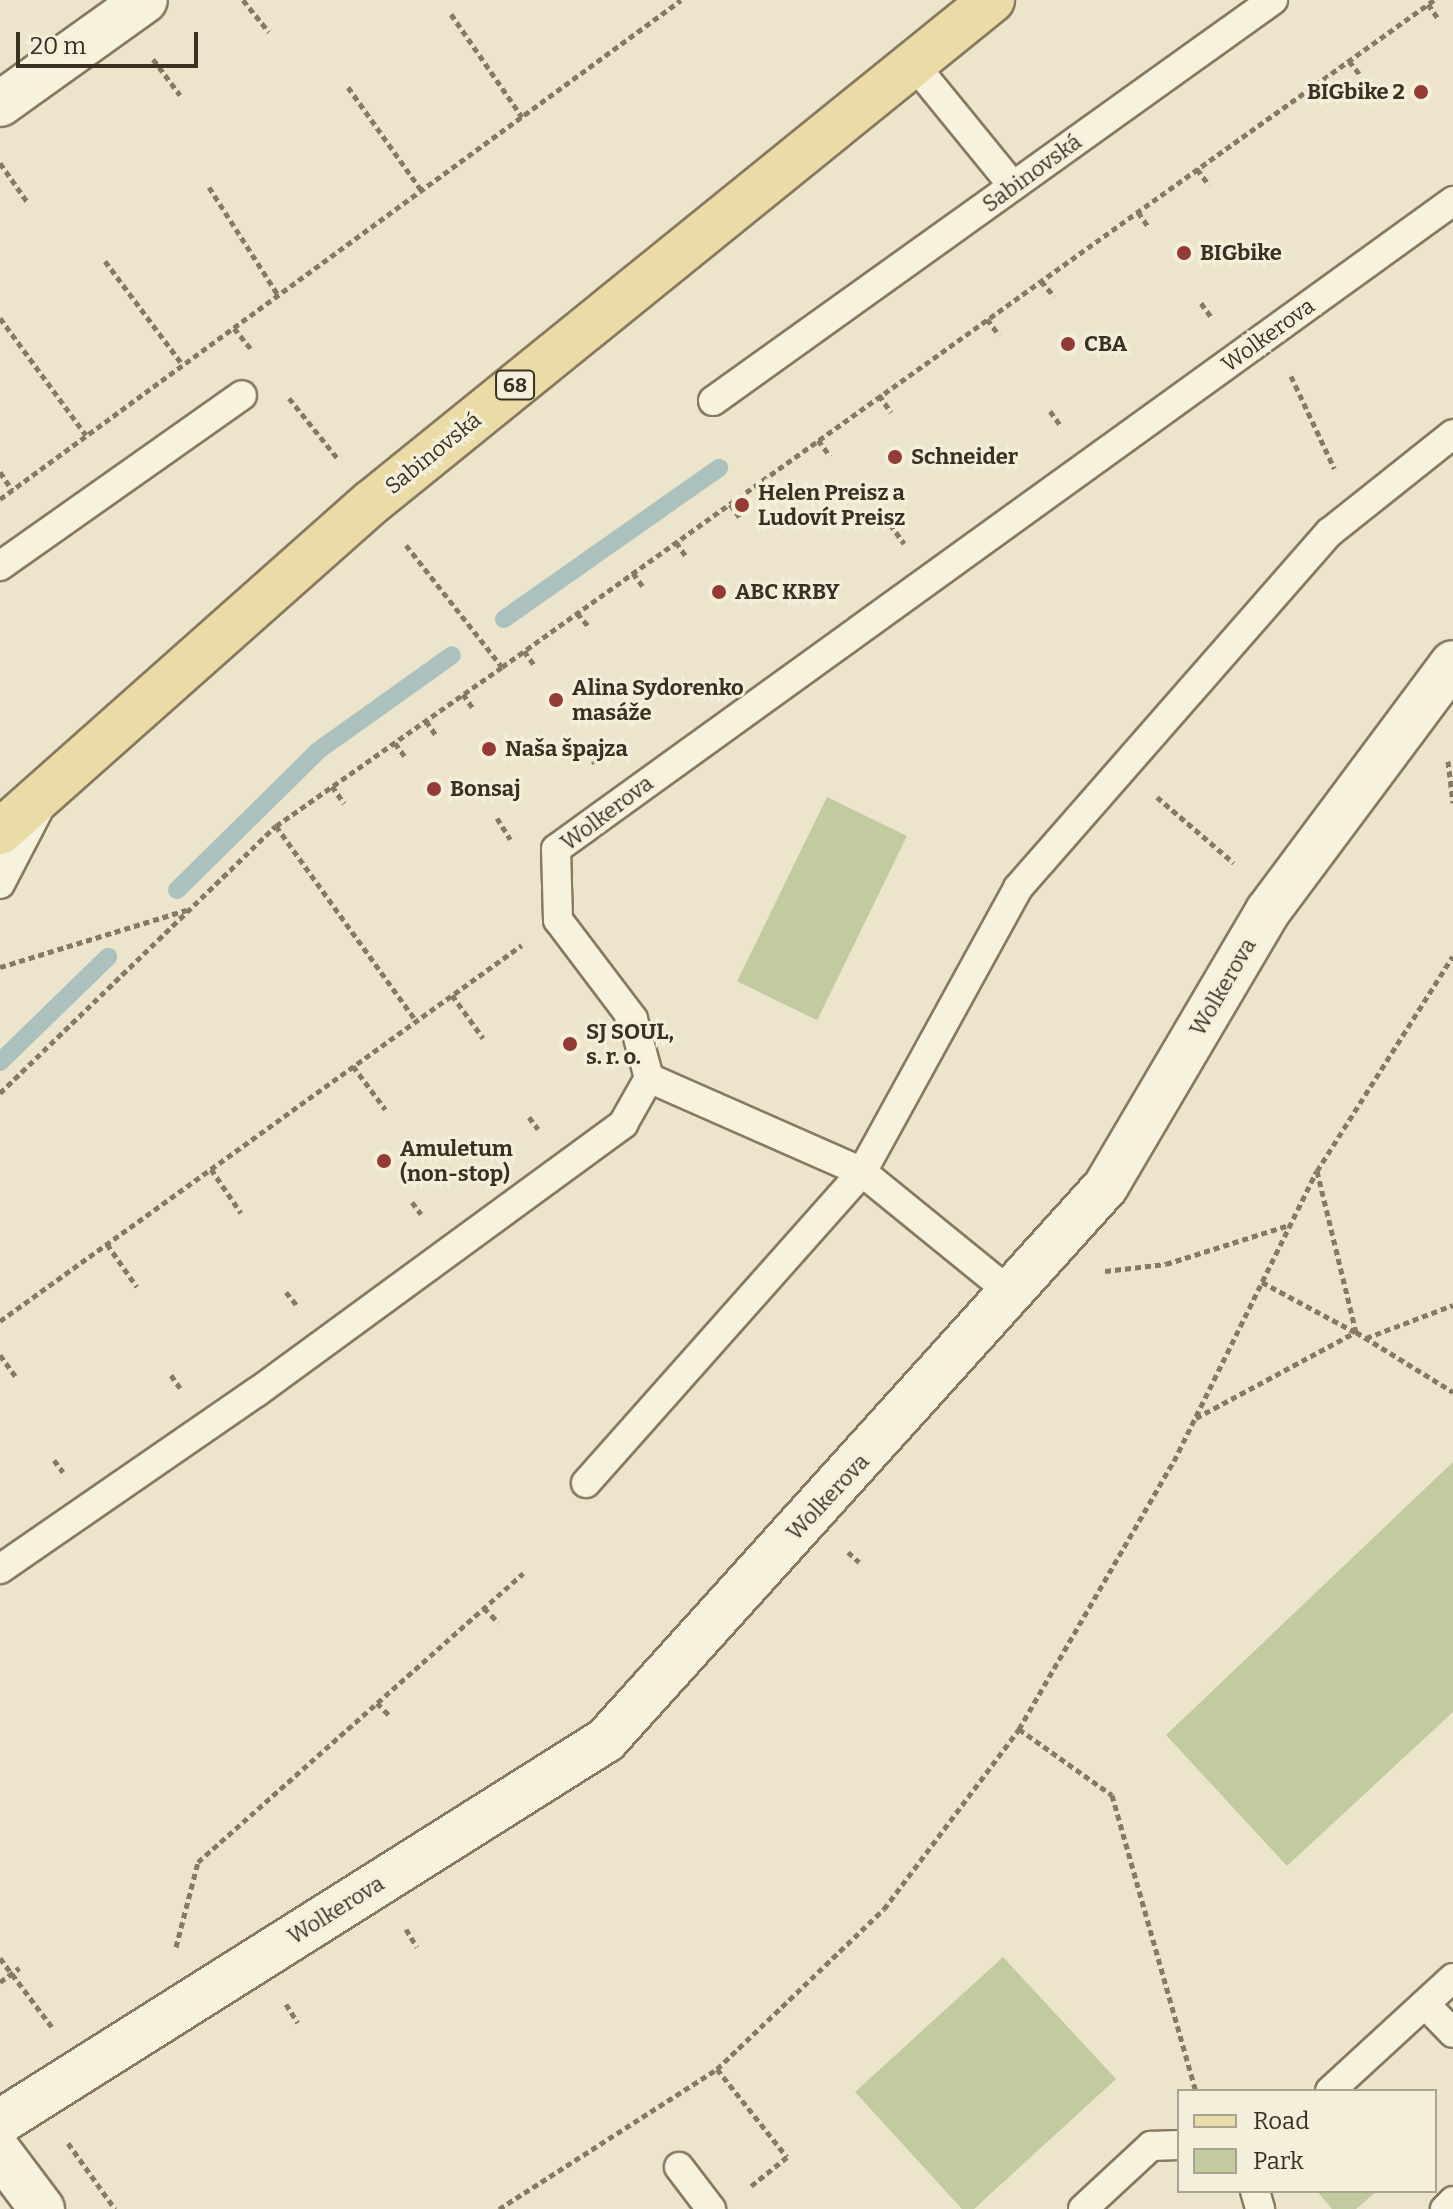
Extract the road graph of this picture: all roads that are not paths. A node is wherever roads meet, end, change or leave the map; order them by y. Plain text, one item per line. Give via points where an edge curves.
1 (145, 0) edge
2 (992, 0) edge
3 (1273, 0) edge
4 (912, 62) junction
5 (0, 104) edge
6 (1013, 186) junction
7 (1453, 201) edge
8 (242, 395) dead end
9 (713, 401) dead end
10 (1453, 434) edge
11 (0, 566) edge
12 (1453, 663) edge
13 (52, 785) junction
14 (0, 832) edge
15 (0, 884) edge
16 (649, 1078) junction
17 (862, 1172) junction
18 (1012, 1294) junction
19 (586, 1483) dead end
20 (0, 1569) edge
21 (1453, 1978) edge
22 (1425, 2004) junction
23 (1453, 2033) edge
24 (1332, 2089) edge
25 (0, 2122) edge
26 (1177, 2145) edge
27 (0, 2153) edge
28 (679, 2167) dead end
29 (1453, 2201) edge
30 (42, 2209) edge
31 (711, 2209) edge
32 (1083, 2209) edge
33 (1445, 2209) edge

1 - 5 street
2 - 4 main road, Sabinovská / 68
3 - 6 lane, Sabinovská
4 - 6 lane
4 - 13 main road, Sabinovská / 68 via 372,502
6 - 9 lane, Sabinovská
7 - 16 lane, Wolkerova via 556,849 558,920 633,1019
8 - 11 lane
10 - 17 lane via 1330,532 1018,888
12 - 18 street, Wolkerova via 1268,911 1106,1186
13 - 14 main road, Sabinovská / 68
13 - 15 lane
16 - 17 lane
16 - 20 lane via 623,1124 257,1392
17 - 18 lane
17 - 19 lane
18 - 25 street, Wolkerova via 606,1740
21 - 22 lane
22 - 23 lane
22 - 24 lane
26 - 32 lane via 1151,2146
27 - 30 street
28 - 31 lane
29 - 33 lane

